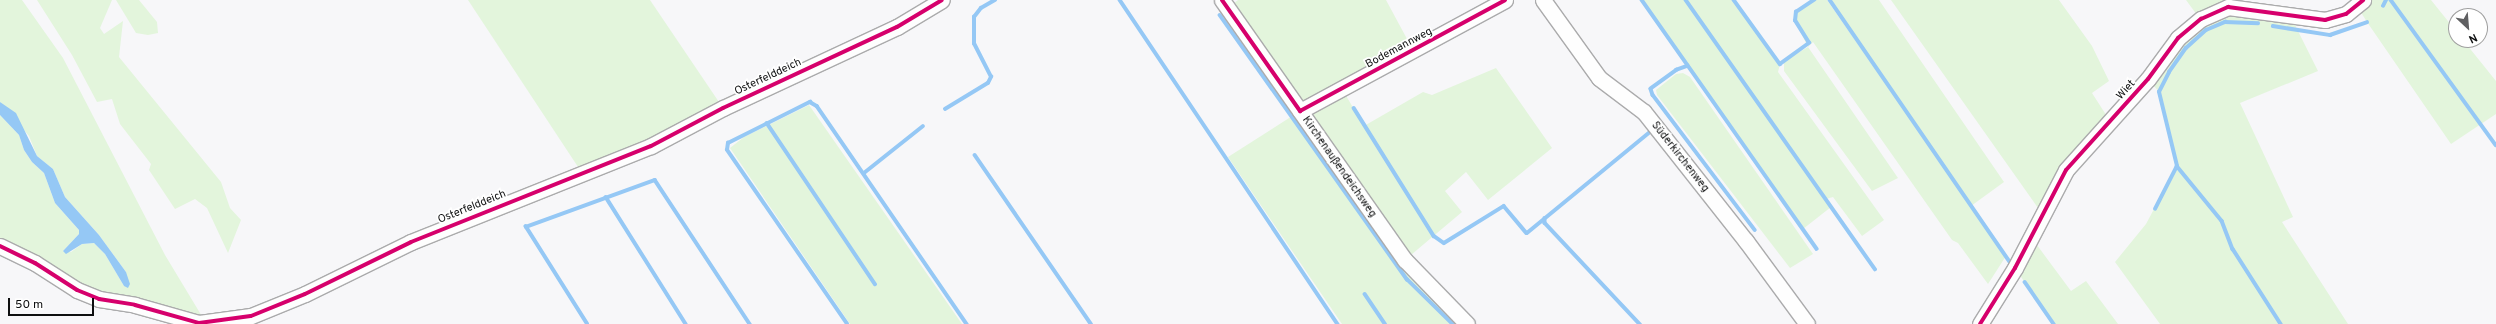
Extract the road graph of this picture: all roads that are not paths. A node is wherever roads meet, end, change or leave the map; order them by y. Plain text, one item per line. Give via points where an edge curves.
1 (942, 0) edge
2 (1222, 0) edge
3 (1505, 0) edge
4 (1543, 0) edge
5 (2363, 0) edge
6 (1300, 111) junction
7 (0, 246) edge
8 (1468, 324) edge
9 (1807, 324) edge
10 (1980, 324) edge

1 - 7 street, Osterfelddeich via 897,27 723,108 651,146 411,242 305,294 251,316 199,323 135,305 99,299 77,290 36,263
2 - 6 street, Kirchenaußendeichsweg
3 - 6 street, Bodemannweg
4 - 9 street, Süderkirchenweg via 1599,78 1644,112 1746,241
5 - 10 street, Wiet via 2346,14 2325,20 2228,7 2200,19 2178,38 2148,79 2066,170 2015,268
6 - 8 street, Kirchenaußendeichsweg via 1405,260

